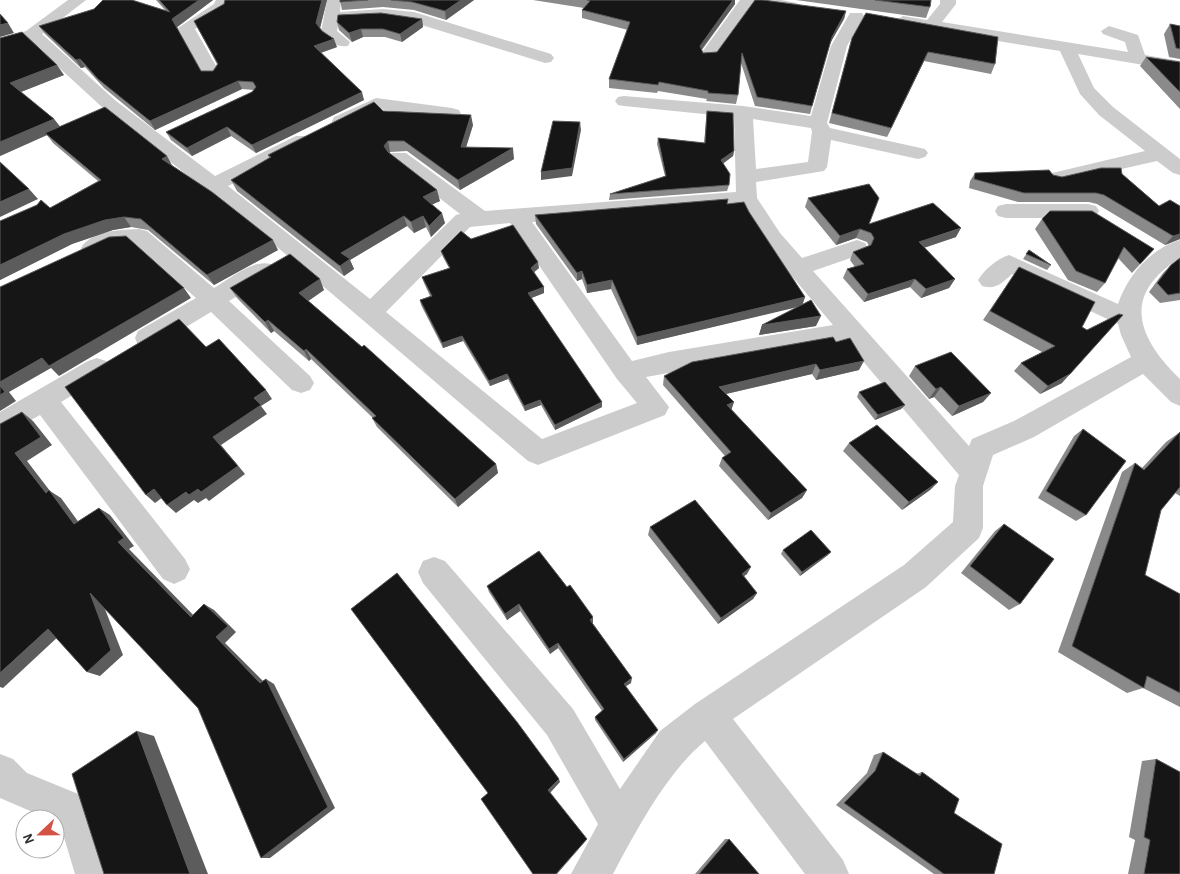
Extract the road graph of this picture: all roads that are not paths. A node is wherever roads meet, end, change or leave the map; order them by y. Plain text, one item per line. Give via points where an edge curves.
1 (78, 0) edge
2 (224, 0) edge
3 (334, 0) edge
4 (749, 0) edge
5 (948, 0) edge
6 (807, 8) edge
7 (836, 13) edge
8 (856, 16) junction
9 (331, 17) junction
10 (932, 25) junction
11 (1109, 31) dead end
12 (32, 34) junction
13 (342, 42) dead end
14 (0, 44) edge
15 (1066, 47) junction
16 (708, 55) edge
17 (545, 58) dead end
18 (1138, 59) junction
19 (1180, 66) edge
20 (211, 72) edge
21 (624, 102) dead end
22 (743, 112) junction
23 (452, 114) edge
24 (820, 128) junction
25 (918, 153) dead end
26 (1160, 154) junction
27 (399, 157) edge
28 (1180, 169) edge
29 (1055, 178) edge
30 (214, 185) junction
31 (747, 187) junction
32 (1006, 210) dead end
33 (517, 217) junction
34 (481, 219) junction
35 (1105, 222) edge
36 (857, 248) edge
37 (1164, 250) edge
38 (296, 251) junction
39 (69, 259) edge
40 (798, 268) junction
41 (990, 280) dead end
42 (212, 299) junction
43 (370, 313) junction
44 (1129, 319) junction
45 (851, 332) junction
46 (1147, 360) junction
47 (626, 372) junction
48 (301, 383) dead end
49 (1180, 395) edge
50 (44, 400) junction
51 (0, 426) edge
52 (973, 471) junction
53 (174, 569) dead end
54 (434, 572) dead end
55 (706, 716) junction
56 (7, 778) edge
57 (619, 824) junction
58 (95, 874) edge
59 (591, 874) edge
60 (829, 874) edge

1 - 12 street
2 - 20 street via 220,7 186,28
3 - 9 street
4 - 6 street
4 - 16 street
5 - 10 street
7 - 8 street
8 - 10 street
8 - 24 street via 839,46
9 - 13 street via 329,32
9 - 17 street via 384,14 414,17
10 - 15 street
11 - 18 street via 1132,39
12 - 14 street
12 - 30 street via 93,91 164,135
15 - 18 street
15 - 26 street via 1086,90 1106,111
18 - 19 street
21 - 22 street
22 - 24 street
22 - 31 street
23 - 30 street via 376,103
24 - 25 street
24 - 31 street via 817,168
26 - 28 street
26 - 29 street
27 - 34 street
30 - 38 street
31 - 33 street
31 - 40 street via 772,238
32 - 35 street via 1088,211
33 - 34 street
33 - 47 street
34 - 43 street via 464,220
36 - 40 street
37 - 44 street via 1135,288
38 - 42 street
38 - 43 street
39 - 42 street via 112,238 139,236
40 - 45 street
41 - 44 street via 1009,263
42 - 48 street
42 - 50 street
43 - 47 street via 538,452 656,407
44 - 46 street
45 - 47 street
45 - 52 street
46 - 49 street
46 - 52 street via 1024,429 982,448
50 - 51 street
50 - 53 street
52 - 55 street via 969,486 968,528 942,552 915,576
54 - 57 street via 560,722
55 - 57 street via 673,744
55 - 60 street via 746,763
56 - 58 street via 75,811
57 - 59 street

